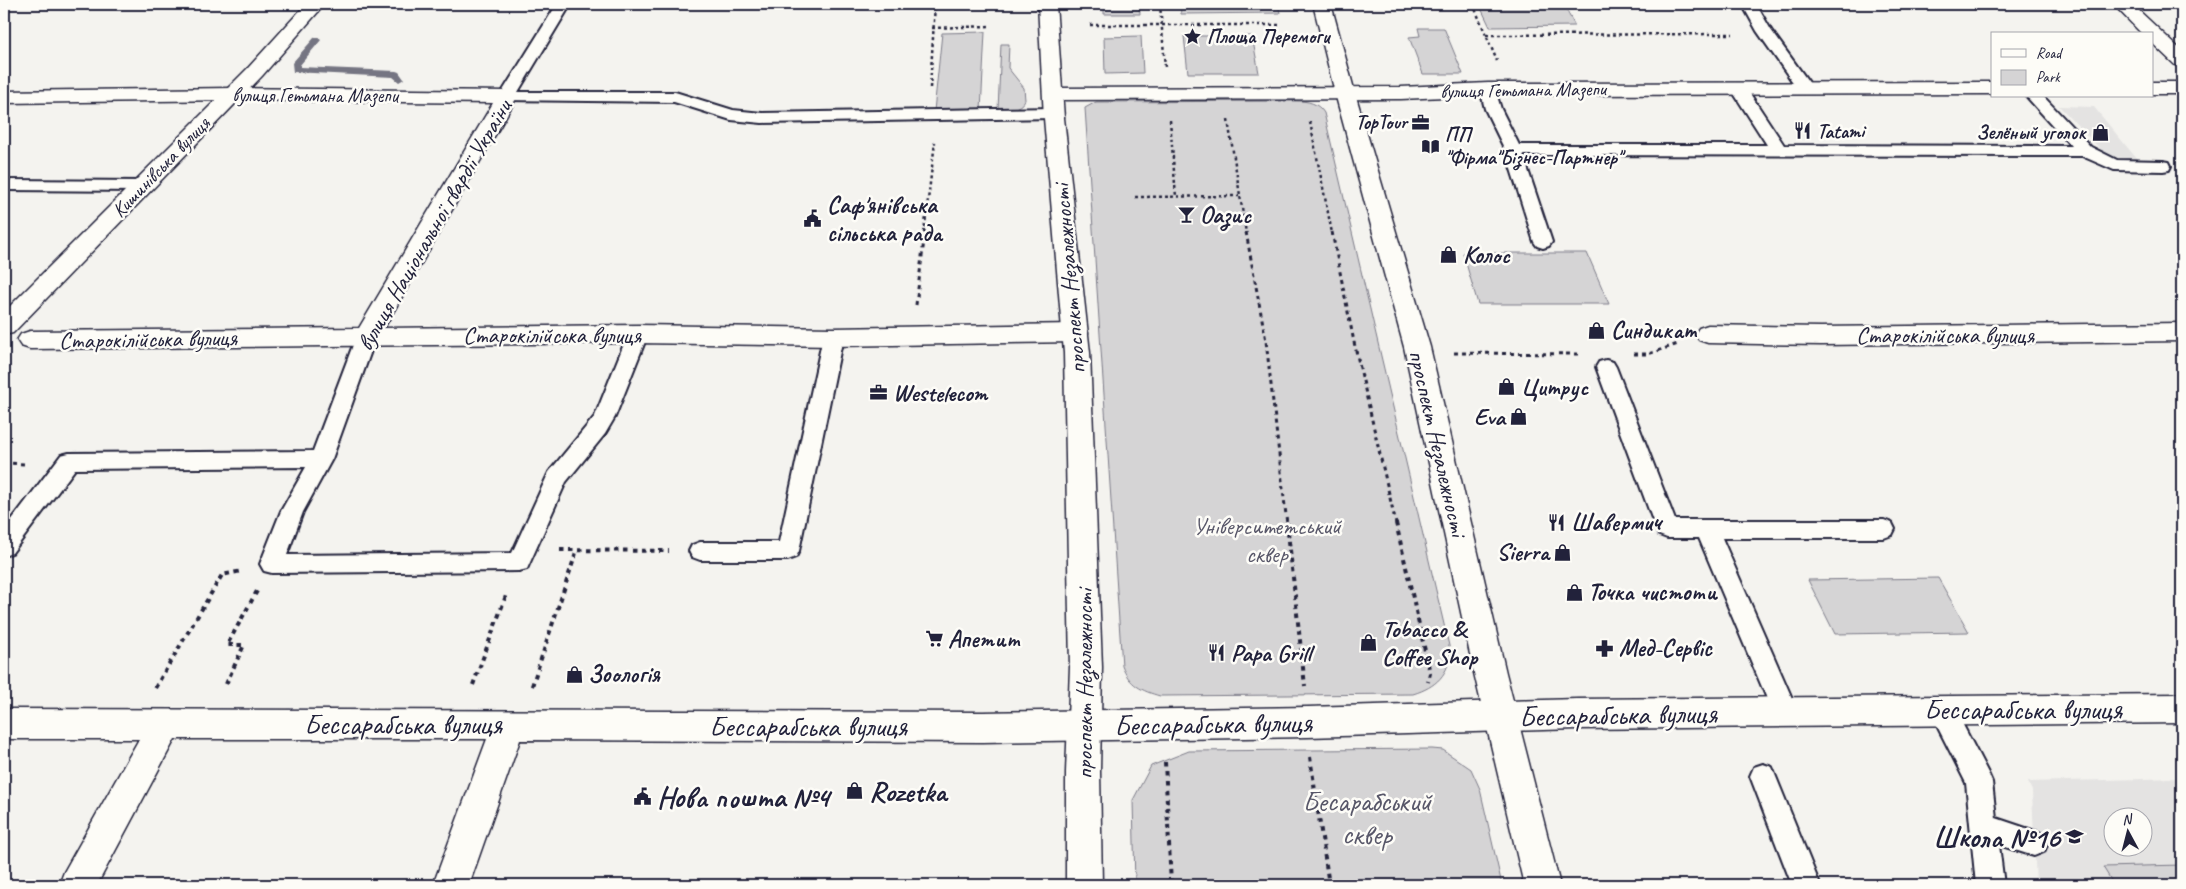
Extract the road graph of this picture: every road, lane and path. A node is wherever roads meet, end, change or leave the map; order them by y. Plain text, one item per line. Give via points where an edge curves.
1 (316, 4) edge
2 (564, 4) edge
3 (1047, 4) edge
4 (1160, 4) edge
5 (1322, 4) edge
6 (1473, 4) edge
7 (1749, 4) edge
8 (2122, 4) edge
9 (935, 6) edge
10 (992, 6) dead end
11 (1090, 25) dead end
12 (1161, 25) junction
13 (1280, 25) dead end
14 (991, 26) dead end
15 (932, 28) junction
16 (2151, 32) edge
17 (1740, 34) dead end
18 (1486, 35) junction
19 (2154, 35) edge
20 (1493, 50) dead end
21 (2182, 62) edge
22 (1165, 69) dead end
23 (1805, 88) junction
24 (1991, 88) edge
25 (2154, 88) edge
26 (2182, 88) edge
27 (1488, 89) junction
28 (1740, 89) junction
29 (930, 93) dead end
30 (1345, 93) junction
31 (232, 94) junction
32 (4, 97) edge
33 (507, 97) junction
34 (2036, 98) edge
35 (1054, 104) junction
36 (1169, 111) dead end
37 (1226, 111) dead end
38 (1310, 120) dead end
39 (936, 134) dead end
40 (1513, 150) junction
41 (1779, 151) junction
42 (2085, 151) junction
43 (2163, 166) dead end
44 (4, 185) edge
45 (143, 186) junction
46 (1176, 196) junction
47 (1239, 196) junction
48 (1135, 197) dead end
49 (1543, 242) dead end
50 (4, 327) edge
51 (2182, 332) edge
52 (1075, 333) junction
53 (638, 334) junction
54 (1708, 334) joint
55 (913, 336) junction
56 (366, 337) junction
57 (833, 337) junction
58 (38, 340) dead end
59 (1446, 351) dead end
60 (1581, 354) dead end
61 (1629, 354) dead end
62 (1606, 367) dead end
63 (321, 459) junction
64 (1707, 529) junction
65 (1884, 529) dead end
66 (4, 547) edge
67 (577, 550) junction
68 (700, 551) joint
69 (522, 556) junction
70 (272, 564) junction
71 (1430, 673) dead end
72 (226, 684) dead end
73 (472, 685) dead end
74 (532, 686) dead end
75 (153, 690) dead end
76 (1306, 694) dead end
77 (2182, 708) edge
78 (1942, 710) junction
79 (1785, 712) junction
80 (1501, 717) junction
81 (4, 724) edge
82 (166, 724) junction
83 (510, 724) junction
84 (1085, 726) junction
85 (1309, 750) dead end
86 (1164, 755) dead end
87 (1763, 776) dead end
88 (1984, 826) junction
89 (2034, 843) dead end
90 (77, 885) edge
91 (451, 885) edge
92 (1084, 885) edge
93 (1171, 885) edge
94 (1329, 885) edge
95 (1542, 885) edge
96 (1806, 885) edge
97 (1990, 885) edge

1 - 31 street, Кишинівська вулиця
2 - 33 lane, вулиця Національної гвардії України
3 - 35 street, проспект Незалежності
4 - 12 path
5 - 30 street, проспект Незалежності
6 - 18 path
7 - 23 lane
8 - 16 street
9 - 10 path
9 - 15 path
11 - 12 path
12 - 13 path
12 - 22 path
14 - 15 path
15 - 29 path
17 - 18 path
18 - 20 path
19 - 21 street
23 - 24 street, вулиця Гетьмана Мазепи
23 - 28 street, вулиця Гетьмана Мазепи
25 - 26 street
27 - 28 street, вулиця Гетьмана Мазепи
27 - 30 street, вулиця Гетьмана Мазепи
27 - 40 lane via 1493,109
28 - 41 lane
30 - 35 street, вулиця Гетьмана Мазепи
30 - 80 street, проспект Незалежності via 1417,347
31 - 32 street, вулиця Гетьмана Мазепи
31 - 33 street, вулиця Гетьмана Мазепи
31 - 45 street, Кишинівська вулиця
33 - 35 lane via 675,97 730,115 762,118
33 - 56 street, вулиця Національної гвардії України
34 - 42 lane
35 - 52 street, проспект Незалежності
36 - 46 path
37 - 47 path
38 - 71 path via 1354,342
39 - 55 path
40 - 41 lane
40 - 49 lane
41 - 42 lane
42 - 43 lane via 2114,165
44 - 45 lane
45 - 50 street, Кишинівська вулиця
46 - 47 path
46 - 48 path
47 - 76 path via 1266,341
51 - 54 street, Старокілійська вулиця
52 - 55 street, Старокілійська вулиця
52 - 84 street, проспект Незалежності via 1086,667
53 - 56 street, Старокілійська вулиця
53 - 57 street, Старокілійська вулиця
53 - 69 lane via 605,417 598,430 557,478
54 - 61 path via 1648,354
55 - 57 street, Старокілійська вулиця
56 - 58 street, Старокілійська вулиця
56 - 63 lane, вулиця Національної гвардії України
57 - 68 lane via 788,551
59 - 60 path via 1455,354
62 - 64 lane via 1666,529
63 - 66 lane via 69,461
63 - 70 lane, вулиця Національної гвардії України via 292,511
64 - 65 lane
64 - 79 lane
67 - 68 path
67 - 69 path
67 - 74 path
69 - 70 lane
69 - 73 path
70 - 72 path via 227,645 244,645
70 - 75 path via 222,575
77 - 78 street, Бессарабська вулиця
78 - 79 street, Бессарабська вулиця
78 - 88 lane via 1979,782
79 - 80 street, Бессарабська вулиця
80 - 84 street, Бессарабська вулиця
80 - 95 street, проспект Незалежності
81 - 82 street, Бессарабська вулиця
82 - 83 street, Бессарабська вулиця
82 - 90 street
83 - 84 street, Бессарабська вулиця
83 - 91 street
84 - 92 street, проспект Незалежності
85 - 94 path
86 - 93 path
87 - 96 lane
88 - 89 lane
88 - 97 lane

